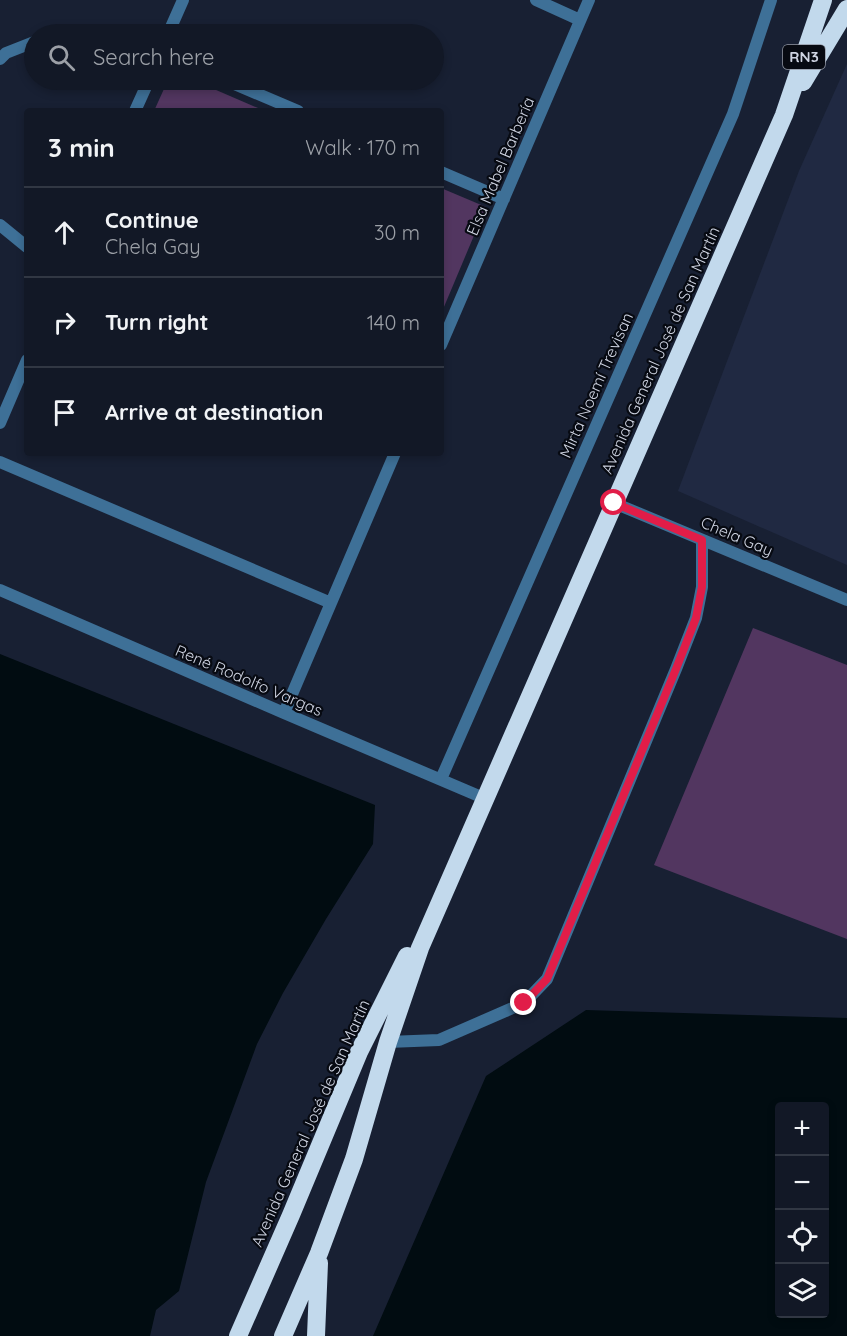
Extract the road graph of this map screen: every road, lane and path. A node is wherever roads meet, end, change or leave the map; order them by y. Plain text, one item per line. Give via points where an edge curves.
1 (183, 0) edge
2 (536, 0) edge
3 (589, 0) edge
4 (771, 0) edge
5 (823, 0) edge
6 (847, 9) edge
7 (580, 20) junction
8 (172, 24) edge
9 (24, 46) edge
10 (0, 59) edge
11 (144, 90) edge
12 (249, 90) edge
13 (136, 108) edge
14 (291, 108) edge
15 (784, 115) junction
16 (444, 173) edge
17 (504, 199) junction
18 (0, 225) edge
19 (24, 245) edge
20 (444, 338) edge
21 (24, 367) edge
22 (0, 423) edge
23 (394, 456) edge
24 (0, 462) edge
25 (614, 503) junction
26 (702, 540) junction
27 (0, 590) edge
28 (847, 600) edge
29 (331, 603) junction
30 (284, 714) junction
31 (441, 779) junction
32 (486, 799) junction
33 (388, 1042) junction
34 (319, 1253) junction
35 (238, 1336) edge
36 (283, 1336) edge
37 (316, 1336) edge

1 - 8 street
2 - 7 street
3 - 7 street, Elsa Mabel Barbería
4 - 31 street, Mirta Noemí Trevisan via 733,114
5 - 15 highway, Avenida General José de San Martín / RN3
6 - 15 highway, Avenida General José de San Martín
7 - 17 street, Elsa Mabel Barbería
9 - 10 street
11 - 13 street
12 - 14 street
15 - 25 highway, Avenida General José de San Martín
16 - 17 street
17 - 20 street, Elsa Mabel Barbería
18 - 19 street
21 - 22 street
23 - 29 street
24 - 29 street
25 - 26 street, Chela Gay
25 - 32 highway, Avenida General José de San Martín
26 - 28 street, Chela Gay
26 - 33 street via 702,587 696,618 547,979 524,1003 439,1040
27 - 30 street, René Rodolfo Vargas
29 - 30 street
30 - 31 street, René Rodolfo Vargas
31 - 32 street, René Rodolfo Vargas
32 - 33 highway, Avenida General José de San Martín via 420,948
32 - 35 highway, Avenida General José de San Martín via 359,1052
33 - 34 highway, Avenida General José de San Martín via 354,1159
34 - 36 highway, Avenida General José de San Martín
34 - 37 highway

